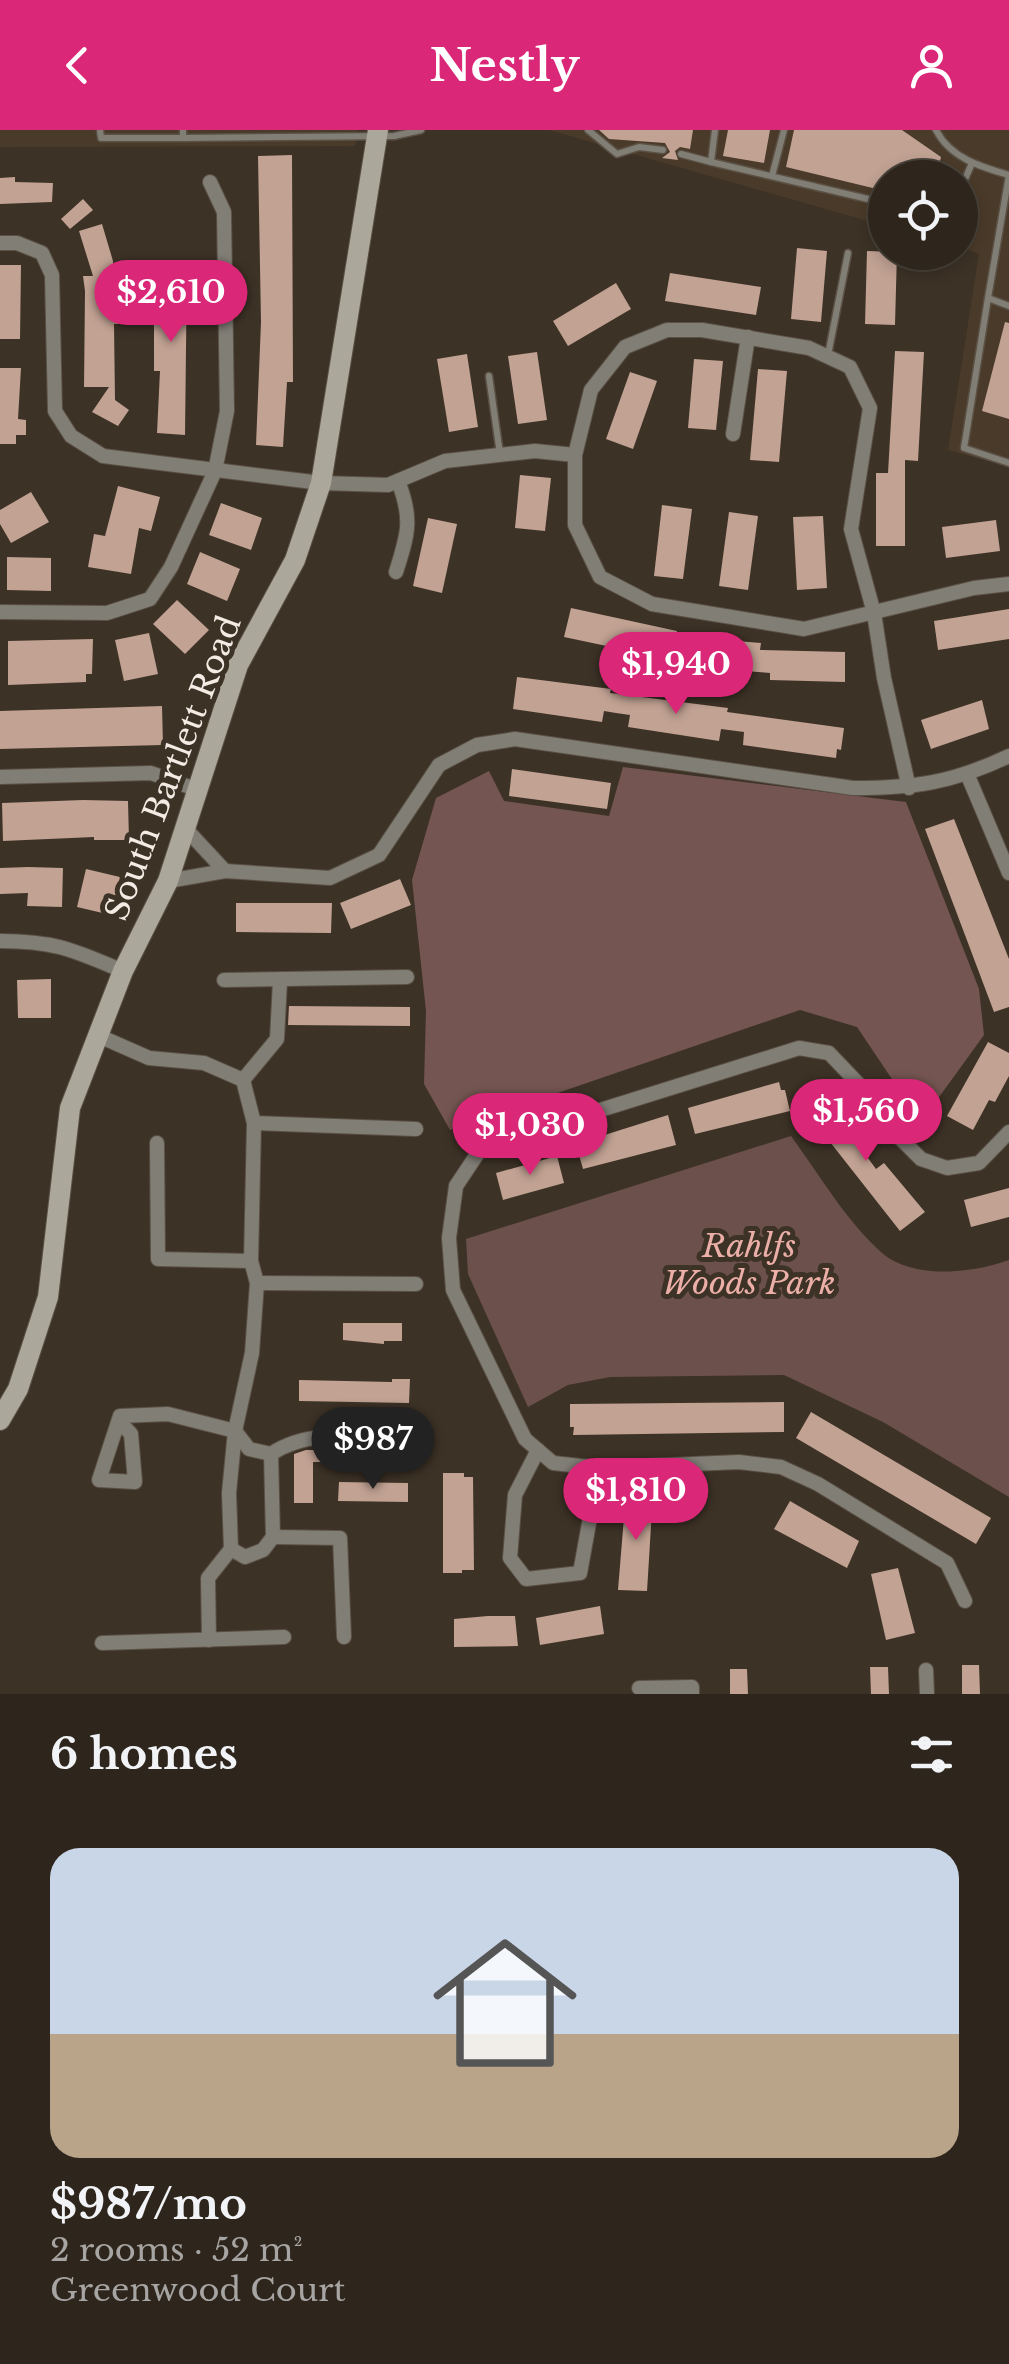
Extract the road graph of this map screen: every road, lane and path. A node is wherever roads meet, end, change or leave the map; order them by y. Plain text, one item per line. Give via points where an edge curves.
1 (100, 130) edge
2 (421, 130) edge
3 (588, 130) edge
4 (716, 130) edge
5 (784, 130) edge
6 (936, 130) edge
7 (320, 133) edge
8 (378, 133) edge
9 (184, 134) edge
10 (663, 150) dead end
11 (681, 154) dead end
12 (968, 160) edge
13 (711, 162) junction
14 (978, 165) edge
15 (772, 176) junction
16 (210, 182) dead end
17 (868, 198) edge
18 (0, 244) edge
19 (848, 253) dead end
20 (988, 298) junction
21 (1009, 306) edge
22 (748, 338) junction
23 (827, 356) junction
24 (489, 376) dead end
25 (733, 434) dead end
26 (500, 455) junction
27 (575, 455) junction
28 (1009, 463) edge
29 (215, 471) junction
30 (398, 481) junction
31 (321, 483) junction
32 (409, 520) junction
33 (424, 526) dead end
34 (404, 564) dead end
35 (1009, 584) edge
36 (0, 612) edge
37 (874, 613) junction
38 (1009, 756) edge
39 (968, 776) junction
40 (0, 777) edge
41 (909, 788) junction
42 (198, 790) junction
43 (185, 828) junction
44 (225, 870) junction
45 (1009, 873) edge
46 (168, 881) junction
47 (0, 941) edge
48 (123, 971) junction
49 (408, 978) dead end
50 (224, 980) dead end
51 (280, 981) junction
52 (98, 1036) junction
53 (243, 1080) junction
54 (254, 1122) junction
55 (416, 1129) dead end
56 (1009, 1132) edge
57 (157, 1143) dead end
58 (250, 1261) junction
59 (257, 1283) junction
60 (416, 1284) dead end
61 (0, 1420) edge
62 (118, 1421) dead end
63 (235, 1430) junction
64 (411, 1439) dead end
65 (538, 1450) junction
66 (271, 1454) junction
67 (600, 1468) junction
68 (274, 1537) junction
69 (231, 1549) junction
70 (965, 1600) dead end
71 (284, 1637) dead end
72 (344, 1637) dead end
73 (209, 1640) junction
74 (102, 1642) dead end
75 (926, 1670) dead end
76 (639, 1688) dead end
77 (692, 1694) edge
78 (926, 1694) edge

1 - 9 lane via 101,138
2 - 8 lane
3 - 10 lane via 616,154 639,147
4 - 13 lane
5 - 15 lane
6 - 12 lane
7 - 8 lane
7 - 9 lane
8 - 31 main road, South Bartlett Road
11 - 13 lane
13 - 15 lane
14 - 20 lane via 1009,175
15 - 17 lane
16 - 29 street via 224,212 227,411
18 - 29 street via 42,252 52,275 55,410 72,436 103,456
19 - 23 lane
20 - 21 lane
20 - 28 lane via 964,448
22 - 23 street
22 - 25 street
22 - 27 street via 667,330 625,347 591,390
23 - 37 street via 850,367 870,408 852,529
24 - 26 lane
26 - 27 street
26 - 30 street via 445,461
27 - 37 street via 576,525 600,577 652,604 804,629
29 - 31 street
29 - 36 street via 172,568 150,599 107,613
30 - 31 street
30 - 32 street
31 - 42 main road, South Bartlett Road via 294,560 238,666
32 - 33 street
32 - 34 street
35 - 37 street
37 - 41 street
38 - 39 street
39 - 41 street
39 - 45 street
40 - 42 street via 150,772
41 - 44 street via 853,788 515,739 477,744 438,765 379,855 330,878
42 - 43 main road, South Bartlett Road
43 - 44 street
43 - 46 main road, South Bartlett Road
44 - 46 street
46 - 48 main road, South Bartlett Road
47 - 48 street via 64,946
48 - 52 main road, South Bartlett Road
49 - 51 street
50 - 51 street
51 - 53 street via 277,1039
52 - 53 street via 148,1058 204,1063
52 - 61 main road, South Bartlett Road via 70,1108 48,1297 18,1388
53 - 54 street
54 - 55 street
54 - 58 street
56 - 65 street via 979,1163 947,1168 921,1160 828,1053 799,1048 482,1146 456,1186 449,1238 453,1290 525,1439
57 - 58 street via 158,1259
58 - 59 street
59 - 60 street
59 - 63 street via 252,1352
62 - 63 street via 168,1414
63 - 66 street via 249,1449
63 - 69 street
64 - 66 street via 315,1437
65 - 67 street via 553,1463
65 - 67 street via 515,1495 510,1558 526,1579 580,1573
66 - 68 street
67 - 70 street via 739,1462 781,1467 948,1563
68 - 69 street via 245,1557
68 - 72 street via 340,1538
69 - 73 street via 208,1578
71 - 73 street
73 - 74 street
75 - 78 street
76 - 77 street via 692,1687

